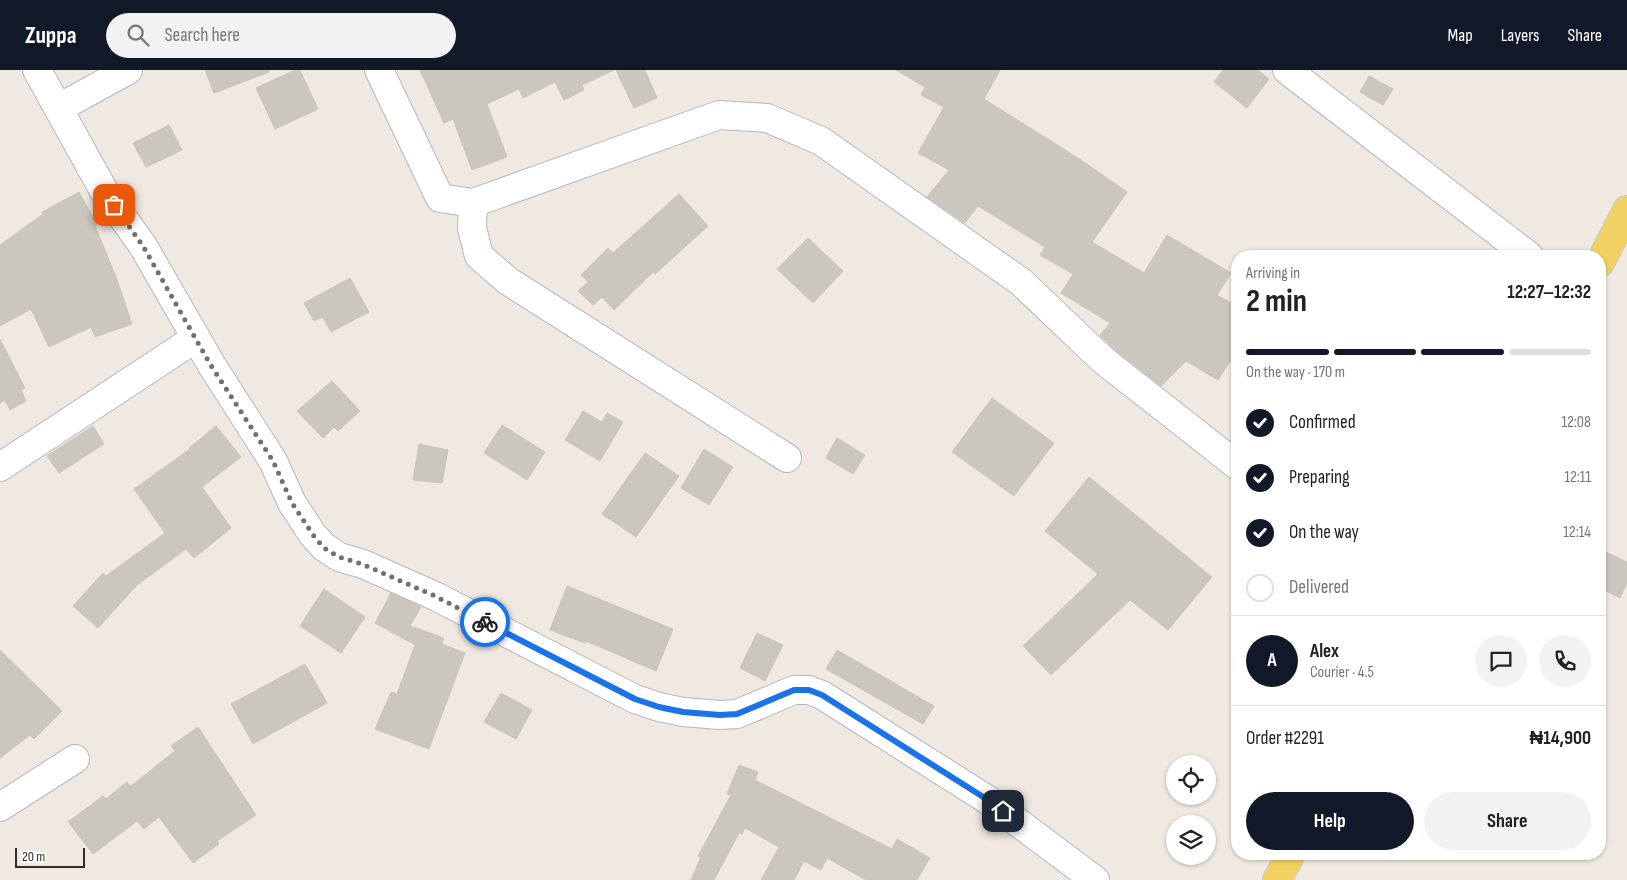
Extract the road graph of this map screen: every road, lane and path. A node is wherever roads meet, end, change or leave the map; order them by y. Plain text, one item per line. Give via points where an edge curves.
1 (37, 70) edge
2 (128, 70) edge
3 (379, 70) edge
4 (1287, 70) edge
5 (58, 108) junction
6 (472, 202) junction
7 (1627, 210) edge
8 (1521, 250) edge
9 (1606, 251) edge
10 (196, 338) junction
11 (787, 458) dead end
12 (1231, 461) edge
13 (0, 467) edge
14 (75, 759) dead end
15 (0, 807) edge
16 (1288, 860) edge
17 (1096, 880) edge
18 (1277, 880) edge

1 - 5 street
2 - 5 street
3 - 6 street via 440,198
4 - 8 street
5 - 10 street via 104,191 143,246
6 - 11 street via 472,228 479,256 508,281
6 - 12 street via 719,115 767,118 821,140 1021,282 1103,360
7 - 9 main road
10 - 13 street
10 - 17 street via 273,461 292,503 324,548 435,596 635,699 659,707 720,715 737,714 794,690 809,690 822,695 988,800
14 - 15 street
16 - 18 main road

